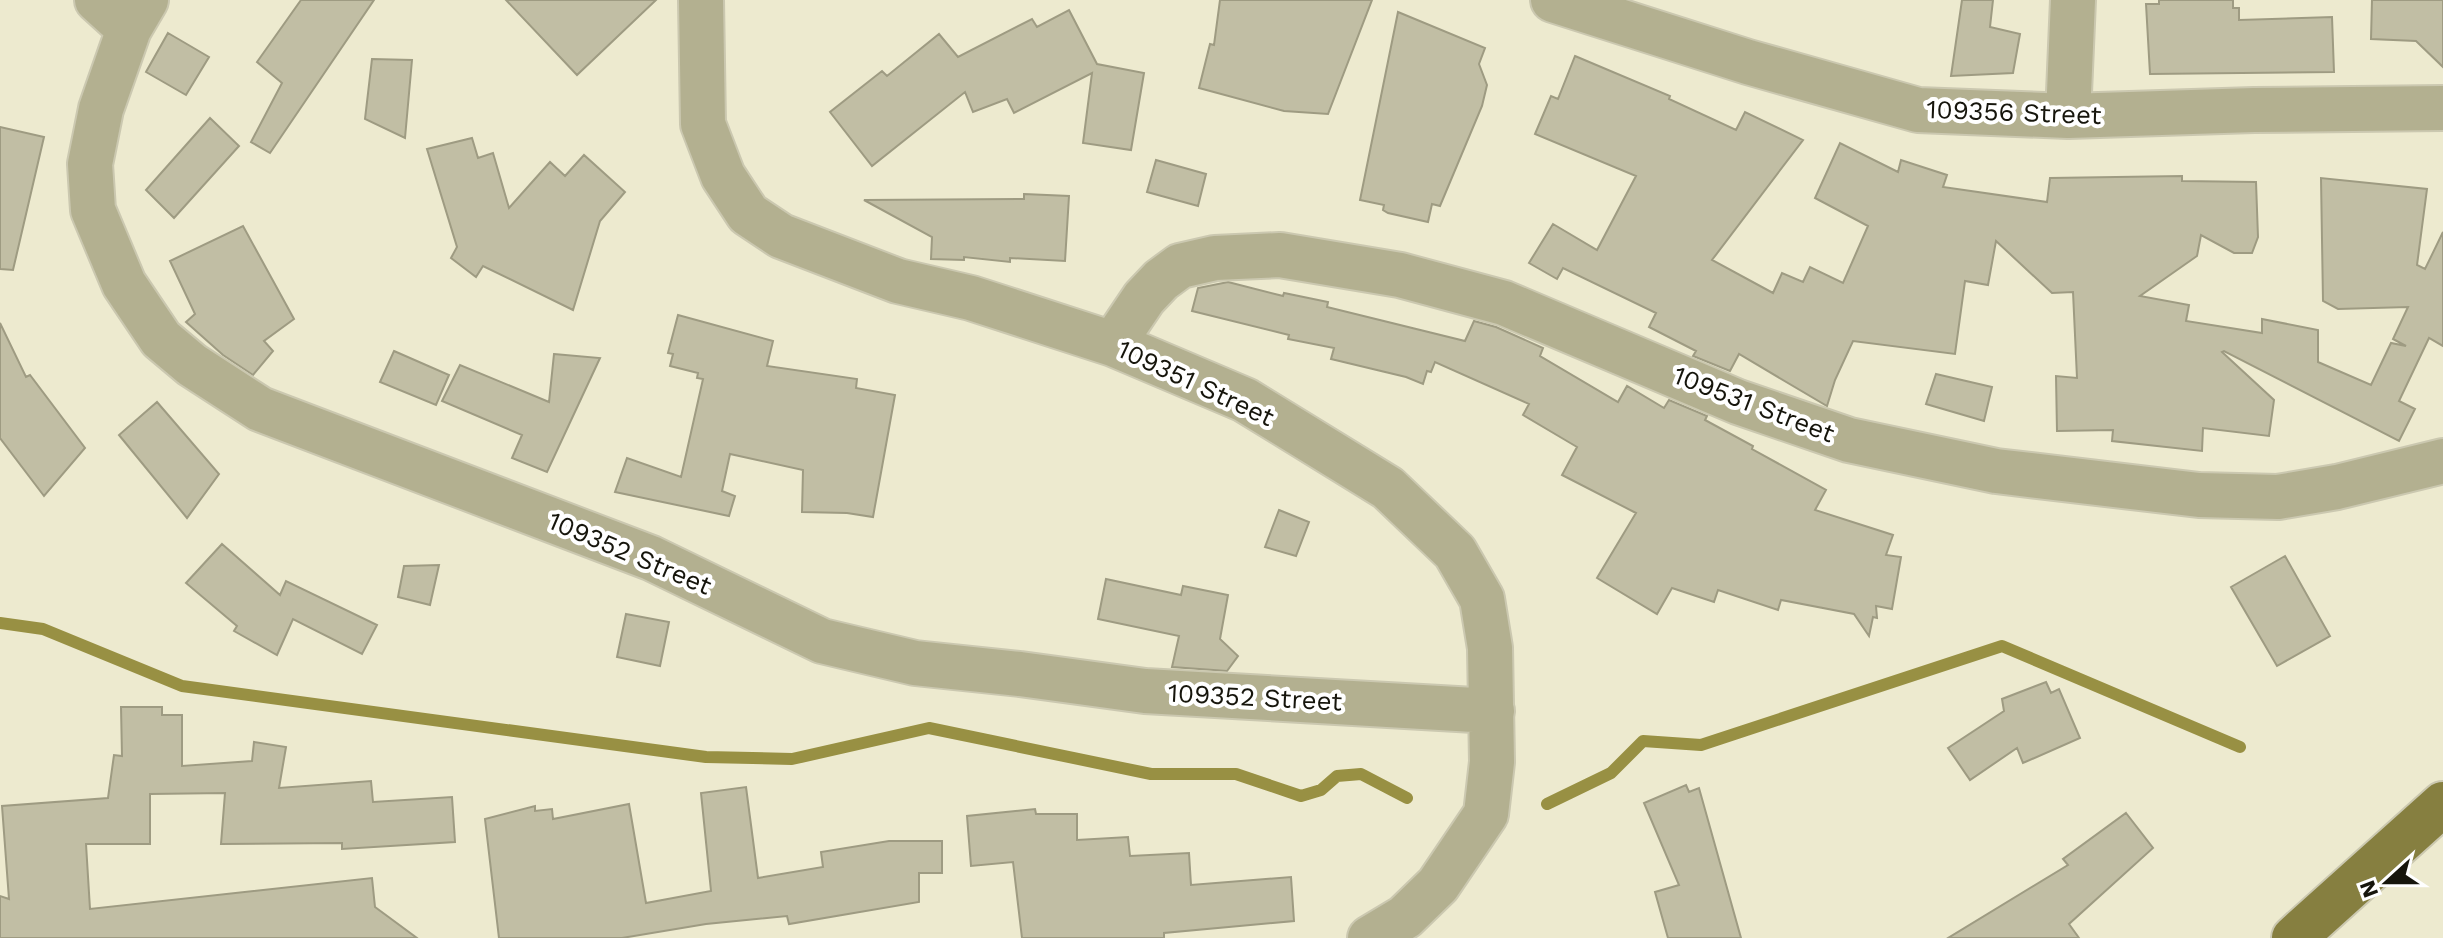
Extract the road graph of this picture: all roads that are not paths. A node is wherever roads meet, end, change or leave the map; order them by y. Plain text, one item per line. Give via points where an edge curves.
1 (97, 0) edge
2 (701, 0) edge
3 (1553, 0) edge
4 (2073, 0) edge
5 (138, 15) edge
6 (2443, 108) edge
7 (2068, 116) junction
8 (1113, 344) junction
9 (2443, 461) edge
10 (1492, 711) junction
11 (2443, 804) edge
12 (1370, 938) edge
13 (2294, 938) edge

1 - 5 street
2 - 8 street, 109351 Street via 703,124 723,176 748,214 781,236 898,281 971,298
3 - 7 street, 109356 Street via 1918,110
4 - 7 street
5 - 10 street, 109352 Street via 101,109 90,164 93,210 124,284 161,339 260,409 651,558 822,641 915,663 1145,691
6 - 7 street, 109356 Street
8 - 9 street, 109531 Street via 1144,298 1180,266 1215,258 1280,255 1400,275 1504,303 1738,402 1849,440 1996,471 2199,495 2278,497
8 - 10 street, 109351 Street via 1245,400 1388,488 1455,552 1482,599
10 - 12 street, 109351 Street via 1486,814 1438,885 1405,917
11 - 13 main road

